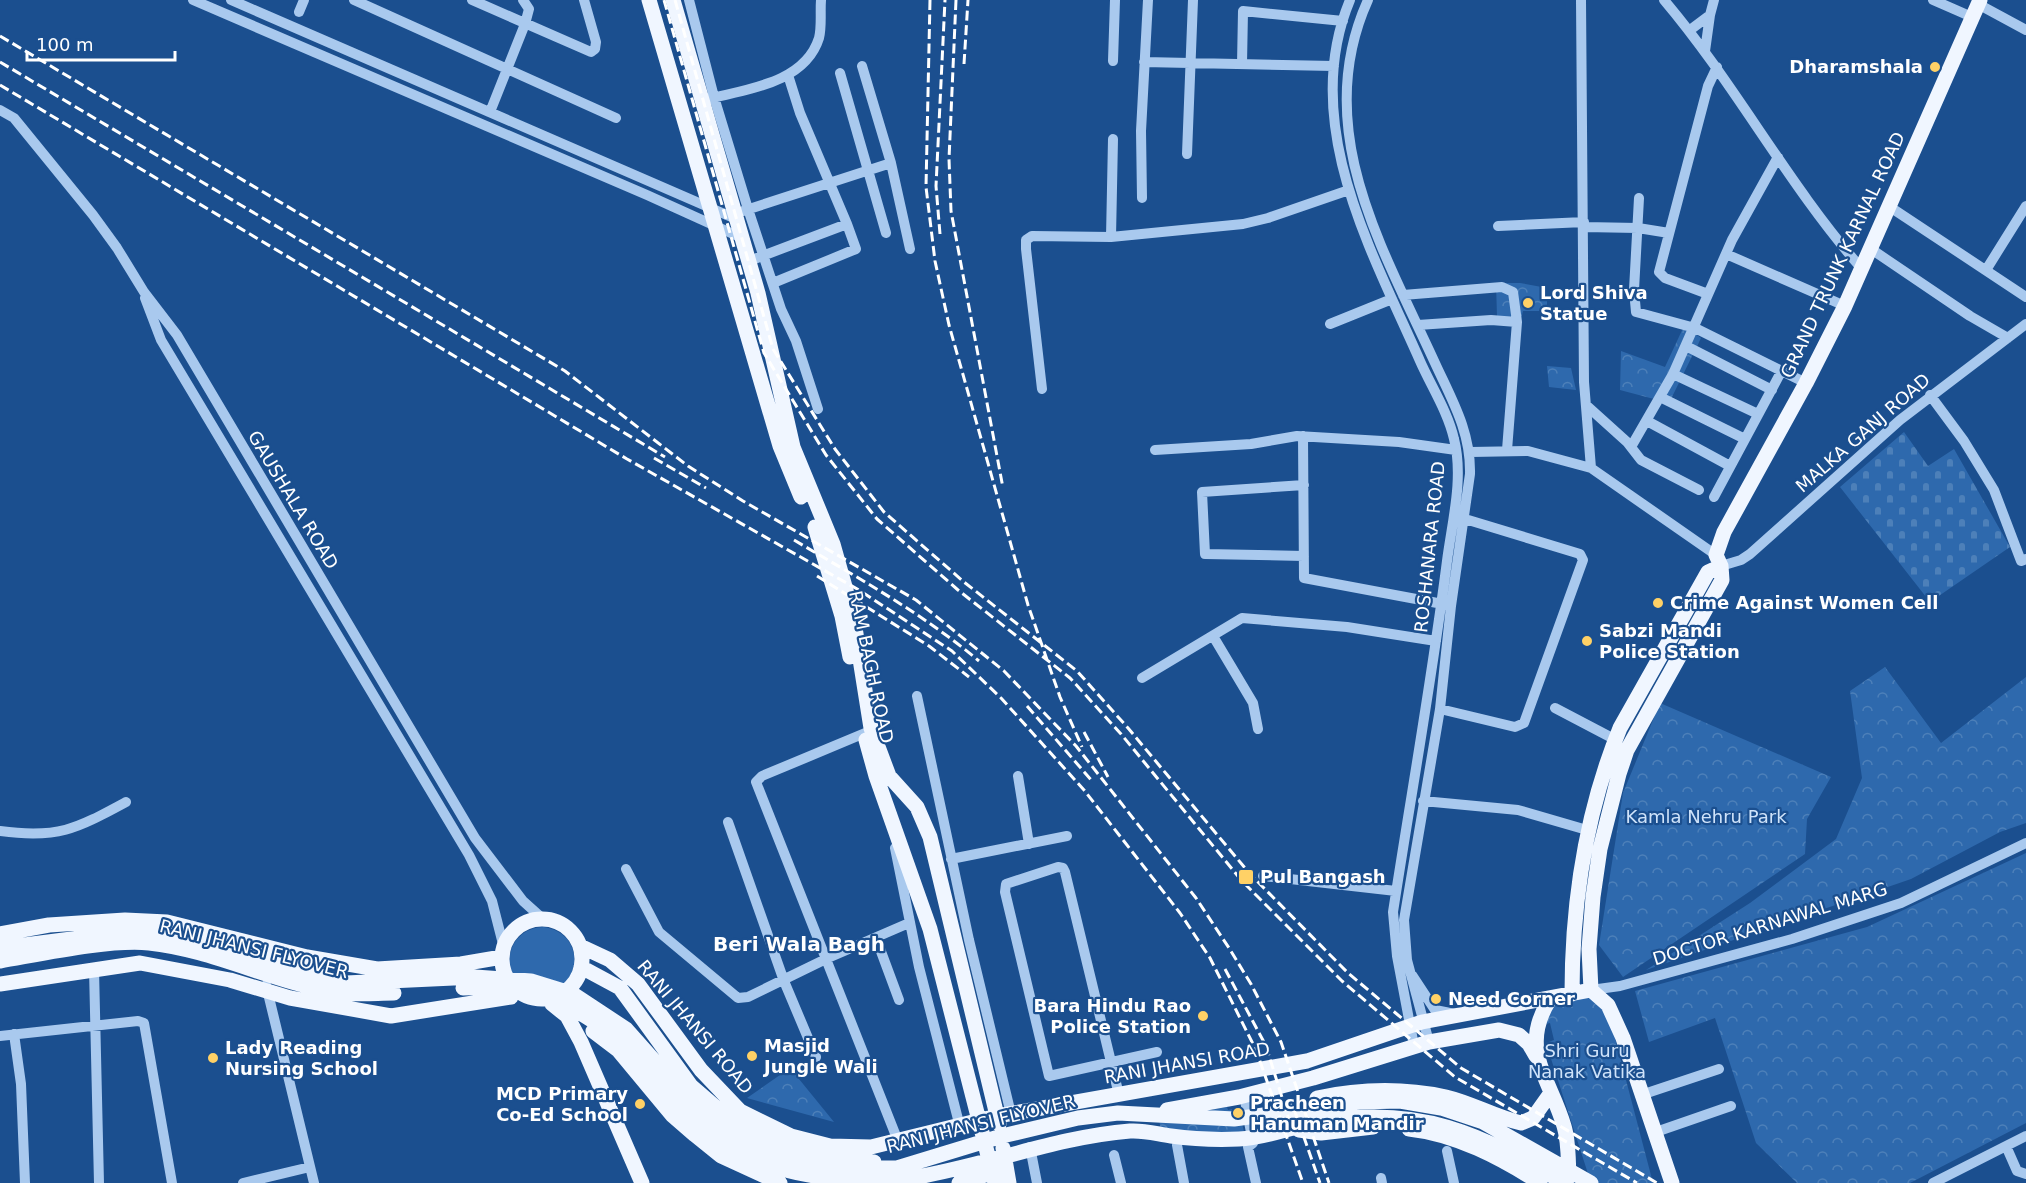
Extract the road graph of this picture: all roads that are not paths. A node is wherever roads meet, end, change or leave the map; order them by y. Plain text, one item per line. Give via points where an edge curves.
1 (193, 0) edge
2 (231, 0) edge
3 (304, 0) edge
4 (354, 0) edge
5 (472, 0) edge
6 (523, 0) edge
7 (584, 0) edge
8 (649, 0) edge
9 (673, 0) edge
10 (689, 0) edge
11 (821, 0) edge
12 (1115, 0) edge
13 (1148, 0) edge
14 (1192, 0) edge
15 (1350, 0) edge
16 (1368, 0) edge
17 (1581, 0) edge
18 (1664, 0) edge
19 (1714, 0) edge
20 (1933, 0) edge
21 (1977, 7) edge
22 (299, 12) dead end
23 (1710, 15) junction
24 (1343, 21) junction
25 (525, 24) junction
26 (1690, 30) junction
27 (2026, 30) edge
28 (1705, 51) junction
29 (1113, 61) dead end
30 (1144, 62) junction
31 (1191, 62) junction
32 (1242, 64) junction
33 (862, 66) dead end
34 (1334, 66) junction
35 (1717, 67) junction
36 (508, 69) junction
37 (840, 73) dead end
38 (788, 75) junction
39 (708, 99) junction
40 (0, 110) edge
41 (487, 111) junction
42 (616, 118) dead end
43 (479, 123) junction
44 (1113, 139) dead end
45 (1187, 154) dead end
46 (1778, 157) junction
47 (891, 163) junction
48 (868, 170) junction
49 (829, 182) junction
50 (1348, 190) junction
51 (1142, 198) dead end
52 (1639, 198) dead end
53 (708, 206) junction
54 (2026, 206) edge
55 (1890, 207) junction
56 (740, 214) junction
57 (847, 224) junction
58 (714, 225) junction
59 (1584, 225) junction
60 (1498, 226) dead end
61 (1638, 228) junction
62 (886, 233) dead end
63 (1669, 233) junction
64 (1111, 237) junction
65 (742, 238) junction
66 (909, 249) dead end
67 (1871, 249) junction
68 (1726, 254) junction
69 (765, 255) junction
70 (749, 261) junction
71 (1862, 269) junction
72 (1986, 270) junction
73 (773, 283) junction
74 (144, 292) junction
75 (1708, 294) junction
76 (1398, 297) junction
77 (2026, 297) edge
78 (1845, 306) junction
79 (1517, 322) junction
80 (1330, 324) dead end
81 (2026, 324) edge
82 (1418, 325) junction
83 (1695, 328) junction
84 (2008, 338) junction
85 (1686, 346) junction
86 (1781, 372) junction
87 (1673, 374) junction
88 (1806, 383) junction
89 (1042, 389) dead end
90 (1772, 390) junction
91 (1930, 395) junction
92 (1660, 397) junction
93 (1586, 405) junction
94 (818, 409) dead end
95 (1758, 414) junction
96 (1647, 421) junction
97 (1303, 436) junction
98 (1745, 439) junction
99 (1631, 447) junction
100 (1155, 450) dead end
101 (1456, 450) junction
102 (1507, 450) junction
103 (1471, 452) junction
104 (1730, 466) junction
105 (1591, 468) junction
106 (1304, 485) junction
107 (1699, 490) dead end
108 (1714, 497) dead end
109 (1465, 519) junction
110 (1304, 556) junction
111 (1719, 560) junction
112 (2024, 560) edge
113 (1446, 605) junction
114 (1213, 636) junction
115 (1436, 641) junction
116 (1142, 678) dead end
117 (917, 696) dead end
118 (1555, 708) dead end
119 (1440, 709) junction
120 (1258, 729) dead end
121 (865, 733) junction
122 (1617, 750) junction
123 (882, 776) junction
124 (1018, 776) dead end
125 (126, 801) dead end
126 (1423, 801) junction
127 (886, 804) junction
128 (728, 822) dead end
129 (1587, 830) junction
130 (0, 831) edge
131 (1067, 836) dead end
132 (1029, 843) junction
133 (2026, 843) edge
134 (951, 859) junction
135 (626, 869) dead end
136 (1263, 876) dead end
137 (941, 879) junction
138 (915, 884) junction
139 (1396, 891) junction
140 (543, 919) junction
141 (909, 923) junction
142 (0, 934) edge
143 (876, 938) junction
144 (580, 946) junction
145 (263, 947) junction
146 (0, 948) edge
147 (503, 953) junction
148 (828, 958) junction
149 (0, 961) edge
150 (581, 967) junction
151 (94, 969) junction
152 (1410, 972) junction
153 (784, 981) junction
154 (0, 984) edge
155 (1620, 986) junction
156 (1591, 990) junction
157 (267, 991) junction
158 (523, 994) junction
159 (1572, 994) junction
160 (545, 999) junction
161 (1550, 999) junction
162 (899, 1000) dead end
163 (1608, 1005) junction
164 (1457, 1014) junction
165 (567, 1016) junction
166 (1416, 1024) junction
167 (95, 1026) junction
168 (14, 1034) junction
169 (0, 1036) edge
170 (1421, 1044) junction
171 (1157, 1052) dead end
172 (1536, 1056) junction
173 (816, 1057) dead end
174 (1111, 1061) junction
175 (1719, 1069) dead end
176 (1248, 1094) junction
177 (1550, 1094) junction
178 (1119, 1095) junction
179 (1641, 1095) junction
180 (1731, 1106) dead end
181 (1290, 1111) junction
182 (1004, 1115) junction
183 (980, 1120) junction
184 (960, 1127) junction
185 (1287, 1129) junction
186 (1653, 1133) junction
187 (2026, 1136) edge
188 (898, 1141) junction
189 (1177, 1145) dead end
190 (830, 1146) junction
191 (2006, 1146) junction
192 (1030, 1147) junction
193 (1448, 1151) dead end
194 (1114, 1155) dead end
195 (310, 1167) junction
196 (897, 1168) junction
197 (2026, 1174) edge
198 (1001, 1177) edge
199 (1667, 1179) edge
200 (907, 1181) edge
201 (969, 1182) edge
202 (25, 1183) edge
203 (99, 1183) edge
204 (172, 1183) edge
205 (243, 1183) edge
206 (314, 1183) edge
207 (642, 1183) edge
208 (780, 1183) edge
209 (810, 1183) edge
210 (1037, 1183) edge
211 (1120, 1183) edge
212 (1184, 1183) edge
213 (1256, 1183) edge
214 (1454, 1183) edge
215 (1540, 1183) edge
216 (1566, 1183) edge
217 (1591, 1183) edge
218 (1933, 1183) edge

1 - 43 street
2 - 41 street
3 - 22 street
4 - 36 street
5 - 25 street
6 - 25 street via 529,9
7 - 25 street via 596,42 591,52
8 - 53 main road, RAM BAGH ROAD
9 - 39 main road, RAM BAGH ROAD
10 - 39 street
11 - 38 street via 820,36
12 - 29 street
13 - 30 street
14 - 31 street
15 - 24 street, ROSHANARA ROAD
16 - 76 street, ROSHANARA ROAD via 1347,66 1345,114 1359,186
17 - 59 street
18 - 26 street
19 - 23 street
20 - 21 street
21 - 27 street
21 - 55 main road, GRAND TRUNK KARNAL ROAD
23 - 26 street
23 - 28 street
24 - 32 street via 1243,11
24 - 34 street, ROSHANARA ROAD
25 - 36 street
26 - 28 street
28 - 35 street
30 - 31 street
30 - 51 street
31 - 32 street
31 - 45 street
32 - 34 street
33 - 47 street
34 - 50 street, ROSHANARA ROAD via 1333,117
35 - 46 street
35 - 63 street via 1708,86
36 - 41 street
36 - 42 street
37 - 48 street
38 - 39 street
38 - 49 street
39 - 56 main road, RAM BAGH ROAD
40 - 74 street, GAUSHALA ROAD via 14,118 82,200
41 - 43 street
41 - 53 street
43 - 58 street
44 - 64 street
46 - 68 street
46 - 71 street
47 - 48 street
47 - 66 street
48 - 49 street
48 - 62 street
49 - 56 street
49 - 57 street
50 - 64 street via 1256,222
50 - 76 street, ROSHANARA ROAD
52 - 61 street
53 - 56 street
53 - 58 main road, RAM BAGH ROAD
54 - 72 street
55 - 67 main road, GRAND TRUNK KARNAL ROAD
55 - 72 street
56 - 65 main road, RAM BAGH ROAD
56 - 69 street
57 - 69 street
57 - 73 street via 856,249
58 - 65 street
58 - 121 main road, RAM BAGH ROAD via 780,446 820,540 842,616
59 - 60 street
59 - 61 street
59 - 93 street
61 - 63 street
61 - 83 street via 1635,310
63 - 75 street via 1661,275
64 - 89 street via 1041,234 1026,240
65 - 70 main road, RAM BAGH ROAD
67 - 71 main road, GRAND TRUNK KARNAL ROAD
67 - 84 street
68 - 75 street
68 - 78 street
69 - 70 street
69 - 73 street
70 - 123 main road, RAM BAGH ROAD via 793,447 833,544 853,615
71 - 78 main road, GRAND TRUNK KARNAL ROAD
72 - 77 street
73 - 94 street
74 - 140 street, GAUSHALA ROAD via 177,335 475,838 523,901
74 - 147 street via 161,340 484,883 492,901
75 - 83 street
76 - 79 street via 1508,288 1514,296
76 - 80 street
76 - 82 street, ROSHANARA ROAD
76 - 101 street, ROSHANARA ROAD
78 - 88 main road, GRAND TRUNK KARNAL ROAD
79 - 82 street
79 - 102 street
81 - 84 street, MALKA GANJ ROAD
82 - 103 street, ROSHANARA ROAD
83 - 85 street
83 - 86 street
84 - 91 street, MALKA GANJ ROAD
85 - 87 street
85 - 90 street
86 - 88 street
86 - 90 street
87 - 92 street
87 - 95 street
88 - 111 main road, GRAND TRUNK KARNAL ROAD via 1736,508
90 - 95 street
91 - 111 street, MALKA GANJ ROAD via 1750,554 1741,560
91 - 112 street via 1994,490
92 - 96 street
92 - 98 street
93 - 99 street
93 - 105 street
95 - 98 street
96 - 99 street
96 - 104 street
97 - 100 street via 1251,444
97 - 101 street
97 - 106 street
98 - 104 street
99 - 107 street via 1641,460
101 - 113 street, ROSHANARA ROAD via 1458,474
102 - 103 street
102 - 105 street via 1548,455
103 - 109 street, ROSHANARA ROAD
104 - 108 street
105 - 111 street
106 - 110 street
106 - 110 street via 1202,492 1204,554
109 - 113 street, ROSHANARA ROAD
109 - 119 street via 1580,554 1583,560 1524,723 1515,727
110 - 113 street via 1304,578
111 - 122 main road via 1708,572
113 - 115 street, ROSHANARA ROAD
113 - 119 street, ROSHANARA ROAD
114 - 115 street via 1242,618 1347,627
114 - 116 street
114 - 120 street via 1253,703
115 - 139 street, ROSHANARA ROAD
117 - 134 street
118 - 122 street
119 - 126 street, ROSHANARA ROAD
121 - 123 main road, RAM BAGH ROAD
121 - 148 street via 762,776 756,782
122 - 129 main road
122 - 156 main road via 1593,897
123 - 127 main road, RAM BAGH ROAD
123 - 137 main road, RAM BAGH ROAD via 922,816
124 - 132 street
125 - 130 street via 83,825 61,832 36,836
126 - 129 street via 1518,810
126 - 152 street, ROSHANARA ROAD via 1404,920
127 - 138 main road, RAM BAGH ROAD
127 - 141 street
128 - 153 street
129 - 159 main road via 1577,889
131 - 132 street
132 - 134 street
133 - 155 street, DOCTOR KARNAWAL MARG via 1901,903 1792,939
134 - 182 street
135 - 153 street via 659,932 733,996 748,997
136 - 139 street
137 - 138 main road
137 - 182 main road, RAM BAGH ROAD
138 - 183 main road, RAM BAGH ROAD
139 - 166 street, ROSHANARA ROAD via 1393,930
140 - 144 main road via 564,926
140 - 147 main road via 525,922 514,930
141 - 143 street
141 - 184 street
142 - 145 main road via 49,925 126,920 167,922
143 - 148 street
143 - 162 street
144 - 150 main road
144 - 190 main road, RANI JHANSI ROAD via 610,960 638,984 701,1070 740,1111 791,1136
145 - 147 main road via 376,969 460,964
145 - 157 street
146 - 196 main road, RANI JHANSI FLYOVER via 150,932 193,940 346,983 475,977 531,981 573,994 618,1022 691,1102 761,1150 815,1168
147 - 158 main road via 506,978
148 - 153 street
148 - 188 street
149 - 200 main road, RANI JHANSI FLYOVER via 147,943 189,950 344,993 474,988 529,993 569,1006 619,1037 683,1110 716,1138 758,1162 814,1180
150 - 160 main road via 564,993
150 - 196 main road via 620,988 691,1086 734,1123 771,1143
151 - 154 main road
151 - 157 main road via 156,964
151 - 167 street
152 - 164 street via 1436,1010
152 - 166 street, ROSHANARA ROAD
153 - 173 street
155 - 156 street, DOCTOR KARNAWAL MARG
155 - 163 street
156 - 159 main road, RANI JHANSI ROAD
156 - 163 main road
157 - 158 main road via 391,1016
157 - 195 street
158 - 160 main road
159 - 161 main road, RANI JHANSI ROAD
160 - 165 main road
161 - 164 main road, RANI JHANSI ROAD
161 - 172 main road via 1539,1019
163 - 179 main road
164 - 166 main road, RANI JHANSI ROAD
165 - 207 main road
165 - 208 main road via 618,1050 672,1115 722,1156
166 - 170 street, ROSHANARA ROAD
166 - 178 main road, RANI JHANSI ROAD via 1306,1061
167 - 168 street
167 - 203 street
167 - 204 street via 144,1023
168 - 169 street
168 - 202 street via 21,1084
170 - 172 main road via 1511,1031 1526,1041
170 - 176 main road
171 - 174 street
172 - 177 main road
174 - 174 street via 1063,868 1006,884 1049,1076
174 - 178 street
175 - 179 street
176 - 192 main road via 1108,1120 1038,1140
176 - 213 street via 1253,1143 1248,1148
177 - 181 main road via 1535,1116 1524,1123 1422,1094 1361,1091 1312,1099
177 - 216 main road via 1564,1125
178 - 182 main road, RANI JHANSI ROAD
179 - 186 main road
180 - 186 street
181 - 196 main road, RANI JHANSI FLYOVER via 1234,1119 1140,1112 1078,1118
181 - 217 main road, RANI JHANSI FLYOVER via 1400,1101 1441,1108 1484,1122
182 - 183 main road, RANI JHANSI ROAD
182 - 198 main road, RAM BAGH ROAD
183 - 184 main road, RANI JHANSI ROAD
183 - 198 main road, RAM BAGH ROAD
184 - 188 main road, RANI JHANSI ROAD
185 - 200 main road, RANI JHANSI FLYOVER via 1242,1139 1132,1131 1092,1136
185 - 215 main road via 1322,1132 1374,1127 1425,1131 1467,1144
185 - 216 main road, RANI JHANSI FLYOVER via 1356,1118 1436,1122 1475,1135
186 - 199 main road
187 - 191 street
188 - 190 main road, RANI JHANSI ROAD via 871,1147
189 - 212 street
190 - 209 main road
191 - 197 street via 2017,1171
191 - 218 street
192 - 198 main road
192 - 210 street
193 - 214 street
194 - 211 street
195 - 205 street
195 - 206 street
198 - 201 main road

